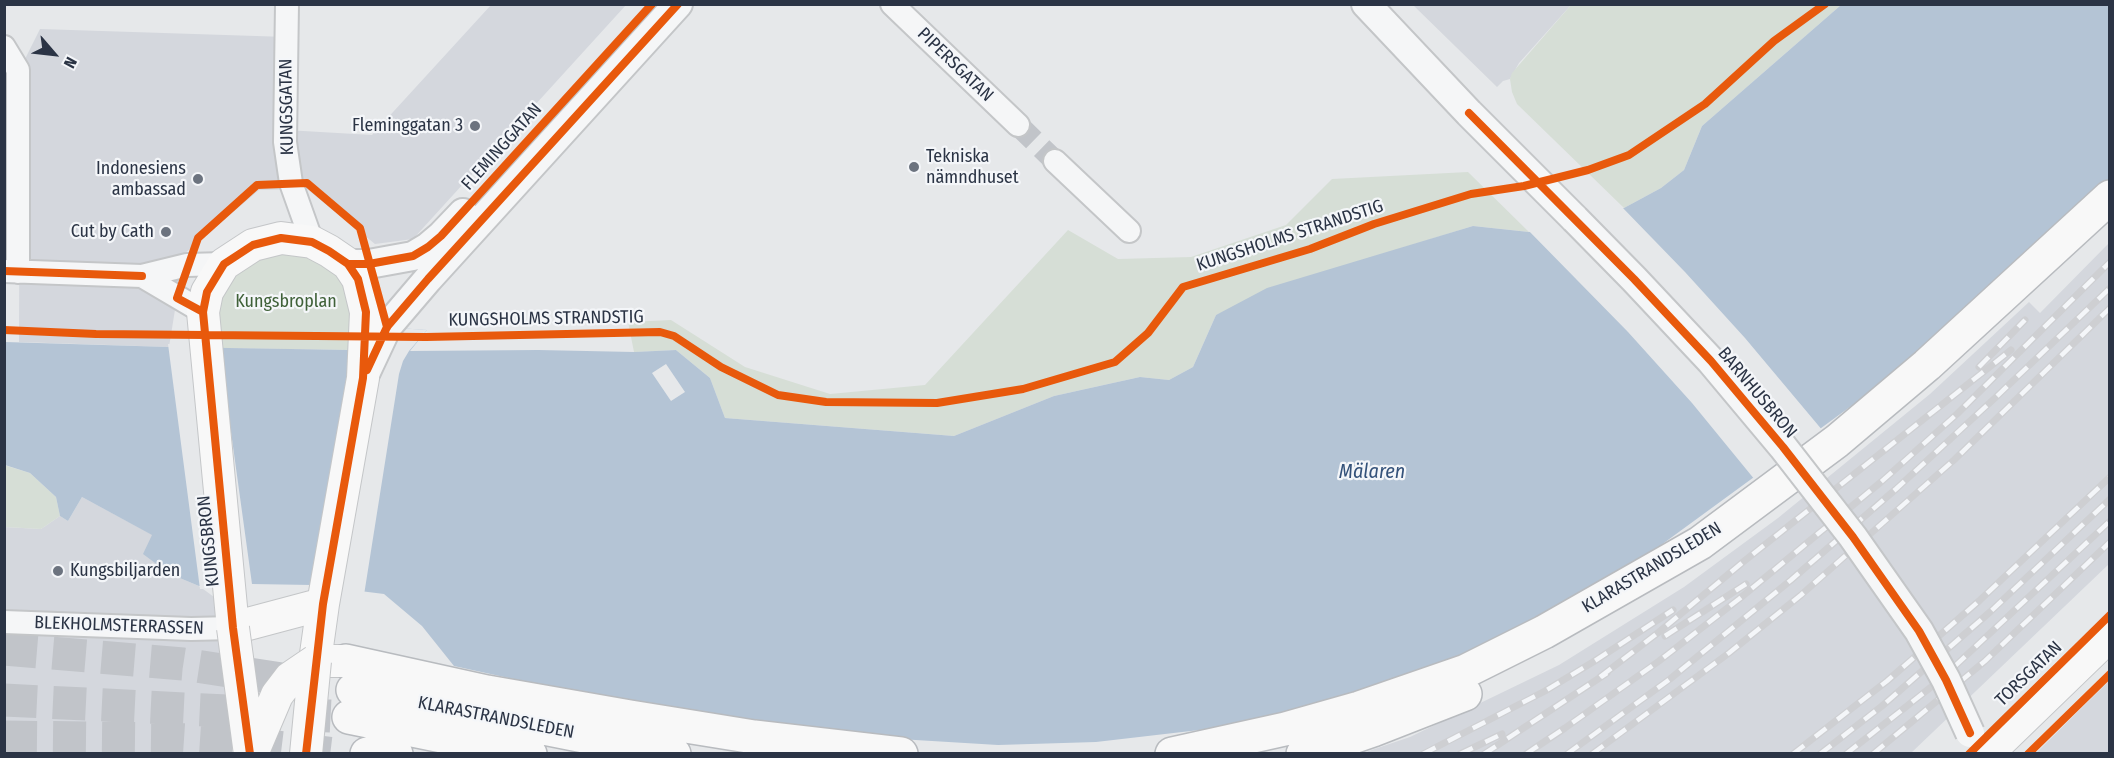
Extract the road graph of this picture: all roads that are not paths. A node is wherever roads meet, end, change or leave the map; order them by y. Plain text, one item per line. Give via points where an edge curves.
1 (287, 4) edge
2 (652, 4) edge
3 (678, 4) edge
4 (892, 4) edge
5 (1366, 4) edge
6 (4, 47) edge
7 (11, 70) edge
8 (1018, 125) tunnel mouth
9 (1055, 161) tunnel mouth
10 (2109, 197) edge
11 (2109, 217) edge
12 (1129, 231) dead end
13 (312, 242) junction
14 (224, 264) junction
15 (348, 264) junction
16 (11, 272) edge
17 (142, 276) junction
18 (203, 318) junction
19 (377, 326) junction
20 (323, 604) junction
21 (4, 622) edge
22 (233, 628) junction
23 (2109, 635) edge
24 (341, 682) junction
25 (1978, 748) edge
26 (251, 753) edge
27 (306, 753) edge
28 (367, 753) edge
29 (396, 753) edge
30 (530, 753) edge
31 (674, 753) edge
32 (901, 753) edge
33 (1172, 753) edge
34 (1303, 753) edge

1 - 13 street, KUNGSGATAN via 285,142 291,183
2 - 15 street, FLEMINGGATAN via 441,236 413,256
3 - 19 street, FLEMINGGATAN via 428,279
4 - 8 street, PIPERSGATAN
5 - 25 street, BARNHUSBRON, bridge via 1468,113 1634,279 1711,361 1783,447 1919,631
6 - 7 street
7 - 16 street
9 - 12 street
10 - 33 highway, KLARASTRANDSLEDEN via 1837,441 1690,549 1544,632 1466,671 1285,729
11 - 34 highway, KLARASTRANDSLEDEN via 1845,454 1693,565 1629,607 1471,691
13 - 14 main road via 266,240
13 - 15 main road
14 - 17 street via 187,265
14 - 18 main road via 207,292
15 - 19 main road via 358,279 366,312
16 - 17 street
17 - 18 street
18 - 22 main road, KUNGSBRON
19 - 20 main road via 363,378
20 - 22 main road
20 - 24 main road
21 - 22 street, BLEKHOLMSTERRASSEN
22 - 26 main road, KUNGSBRON, bridge
23 - 25 main road, TORSGATAN
24 - 26 main road, bridge via 290,678 277,696
24 - 27 main road, bridge
24 - 30 highway, KLARASTRANDSLEDEN
24 - 31 highway, KLARASTRANDSLEDEN
24 - 32 highway via 487,692 754,737
28 - 29 highway

